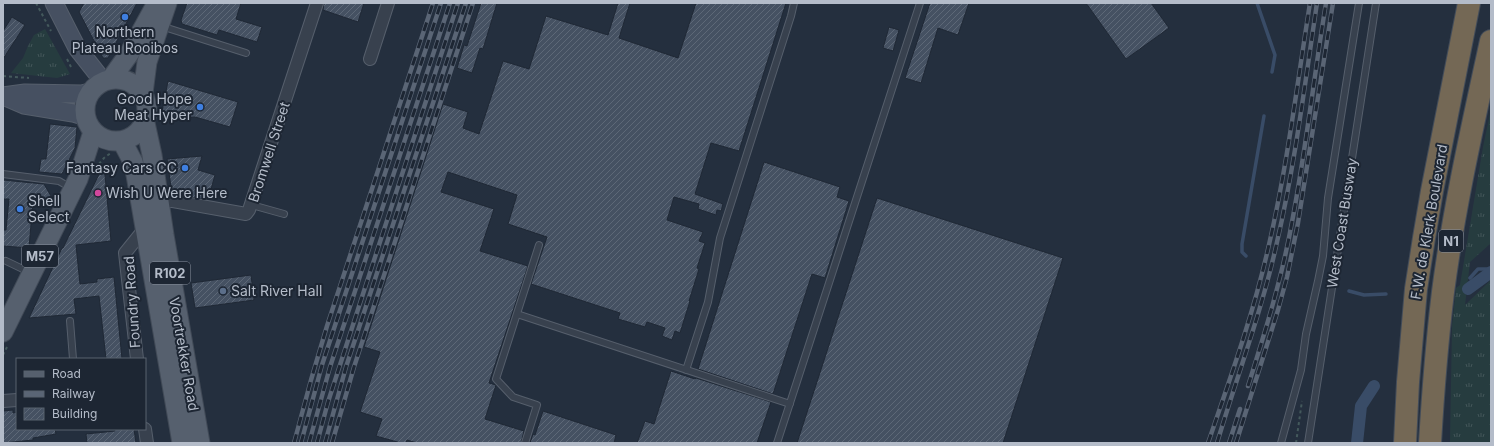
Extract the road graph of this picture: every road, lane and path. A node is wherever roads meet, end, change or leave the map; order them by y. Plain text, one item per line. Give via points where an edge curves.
1 (54, 3) edge
2 (157, 3) edge
3 (168, 3) edge
4 (317, 3) edge
5 (388, 3) edge
6 (794, 3) edge
7 (920, 3) edge
8 (1359, 3) edge
9 (1376, 3) edge
10 (1469, 3) edge
11 (160, 25) junction
12 (1491, 41) edge
13 (246, 53) dead end
14 (370, 59) dead end
15 (100, 85) junction
16 (143, 93) junction
17 (3, 96) edge
18 (145, 123) junction
19 (89, 125) junction
20 (116, 141) junction
21 (3, 174) edge
22 (76, 184) junction
23 (158, 201) junction
24 (252, 205) junction
25 (284, 214) dead end
26 (146, 227) junction
27 (539, 245) dead end
28 (6, 261) dead end
29 (32, 273) junction
30 (517, 314) junction
31 (70, 321) dead end
32 (3, 332) edge
33 (73, 358) edge
34 (137, 358) edge
35 (686, 370) junction
36 (16, 400) edge
37 (3, 401) edge
38 (790, 404) junction
39 (145, 430) edge
40 (147, 443) edge
41 (182, 443) edge
42 (200, 443) edge
43 (525, 443) edge
44 (777, 443) edge
45 (1281, 443) edge
46 (1308, 443) edge
47 (1405, 443) edge
48 (1430, 443) edge

1 - 15 street via 77,48 80,62
2 - 15 main road via 129,54
3 - 11 main road, R102
4 - 24 street, Bromwell Street
5 - 14 street
6 - 35 lane via 720,238 707,306
7 - 38 lane
8 - 45 lane via 1328,198 1320,268 1301,370
9 - 46 lane, West Coast Busway
10 - 47 highway, F.W. de Klerk Boulevard / N1 via 1418,275
11 - 13 lane
11 - 16 main road, R102 via 148,62
12 - 48 highway, F.W. de Klerk Boulevard / N1 via 1451,240 1436,353
15 - 16 main road via 120,79 129,81
15 - 17 street via 76,94 25,93
15 - 19 main road via 85,104
16 - 18 main road, R102 via 148,111
17 - 19 street via 24,105 73,113
18 - 20 main road via 131,138
18 - 23 main road, Voortrekker Road / R102
19 - 20 main road via 101,138
19 - 22 main road, M57
20 - 22 main road, M57
20 - 26 main road, Voortrekker Road / R102 via 133,162
21 - 22 lane
22 - 29 main road, M57
23 - 24 street, Bromwell Street via 173,201 246,214
23 - 42 main road, Voortrekker Road / R102
24 - 25 lane
26 - 34 street, Foundry Road via 126,254
26 - 41 main road, Voortrekker Road / R102
27 - 30 lane
28 - 29 lane
29 - 32 main road, M57
30 - 35 lane
30 - 43 lane via 496,379 513,396 537,405
31 - 33 lane
35 - 38 lane
36 - 37 street
38 - 44 lane
39 - 40 street

